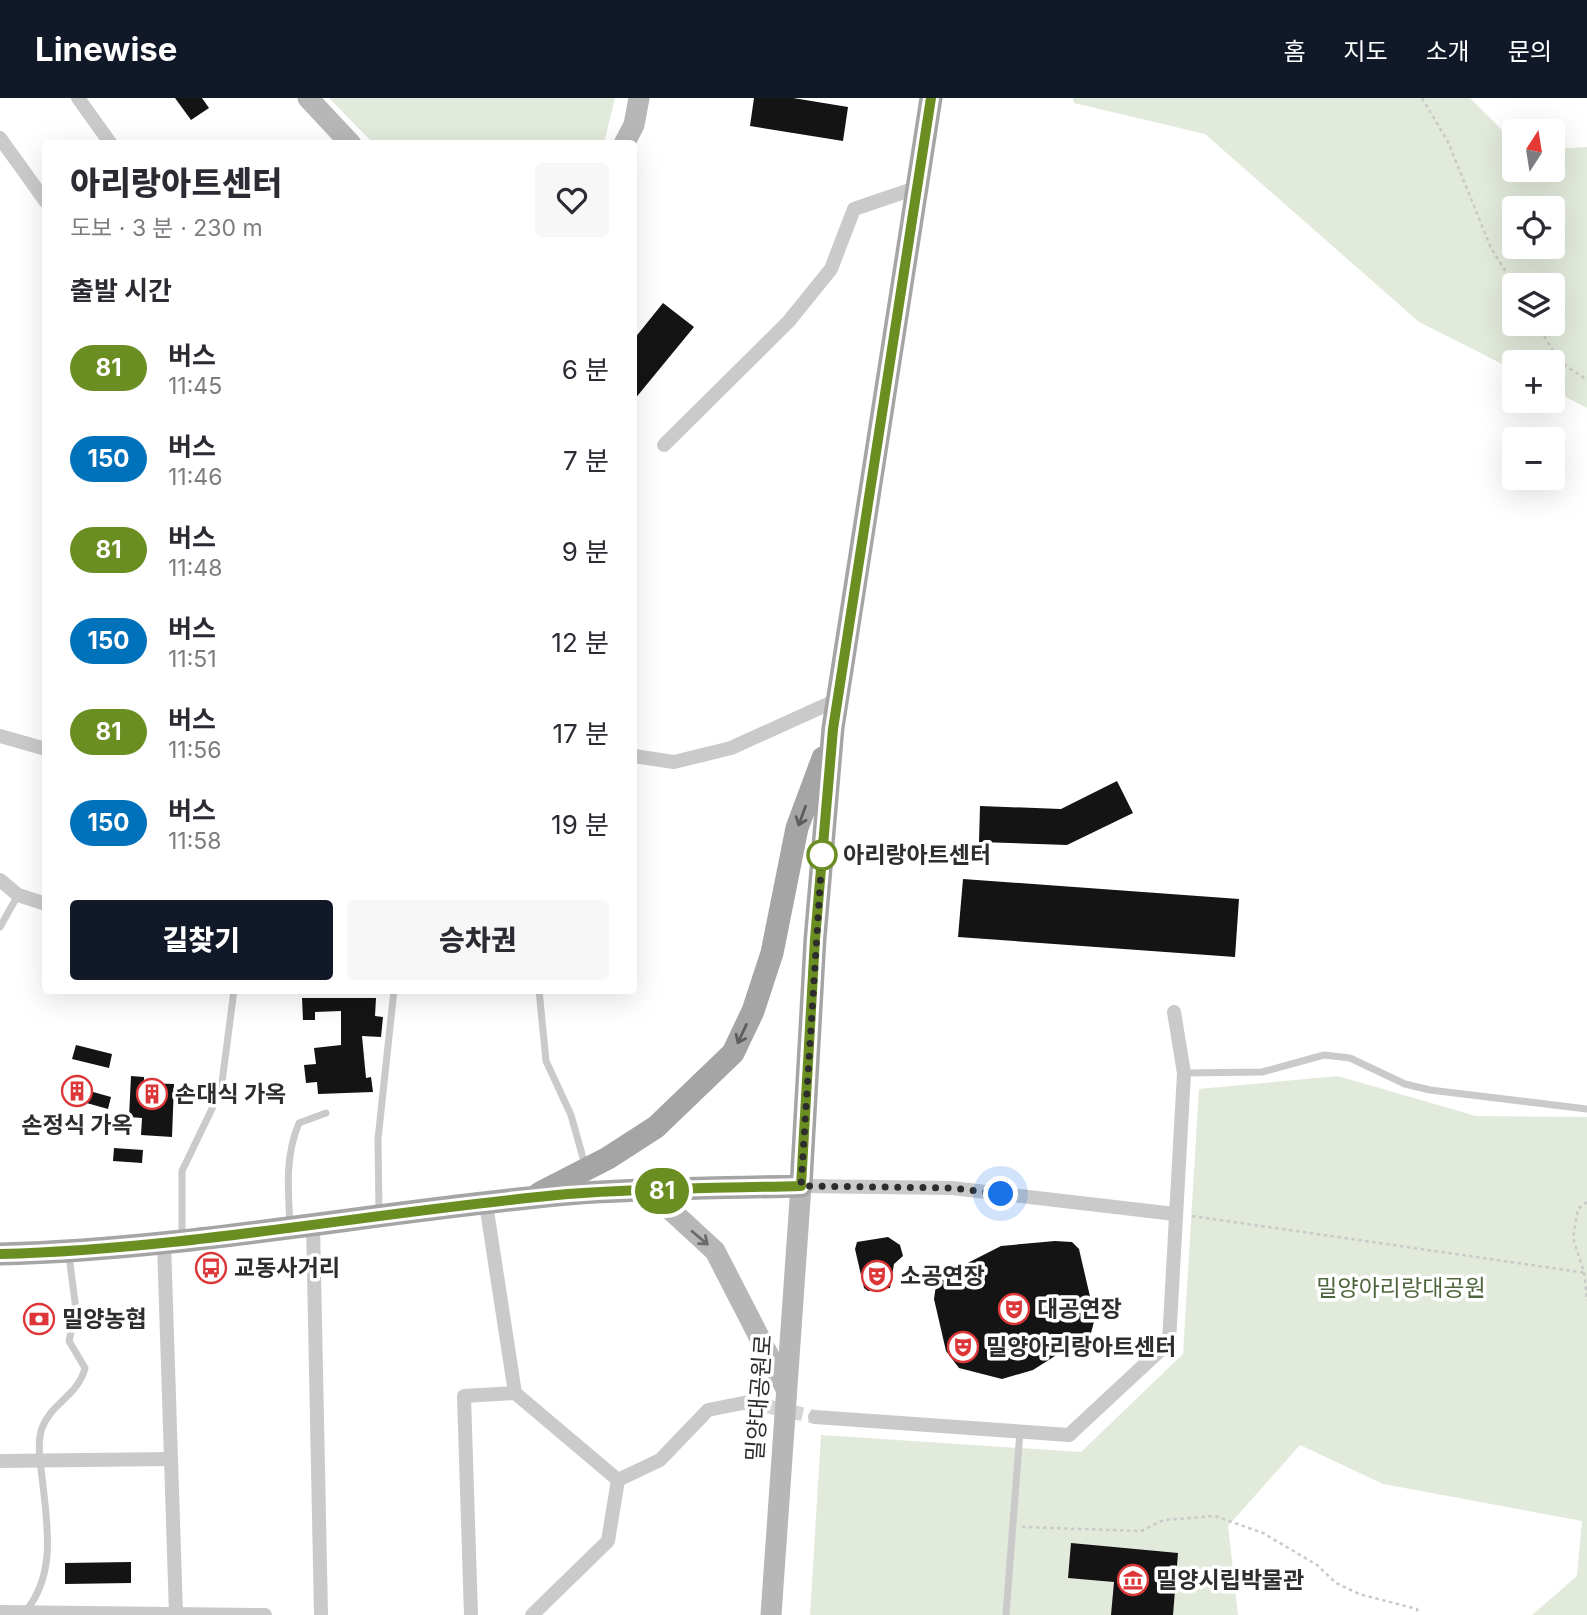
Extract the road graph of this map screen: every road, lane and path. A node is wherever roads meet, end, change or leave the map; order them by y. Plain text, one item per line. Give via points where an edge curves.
1 (78, 98) edge
2 (308, 98) edge
3 (639, 98) edge
4 (931, 98) edge
5 (1422, 98) edge
6 (0, 138) edge
7 (108, 140) edge
8 (347, 140) edge
9 (626, 140) edge
10 (916, 188) junction
11 (42, 196) edge
12 (1507, 273) edge
13 (1544, 336) edge
14 (1587, 380) edge
15 (664, 445) dead end
16 (837, 700) junction
17 (833, 729) junction
18 (0, 736) edge
19 (42, 748) edge
20 (637, 756) edge
21 (0, 880) edge
22 (18, 895) junction
23 (42, 903) edge
24 (0, 927) edge
25 (233, 994) edge
26 (394, 994) edge
27 (539, 994) edge
28 (1174, 1012) dead end
29 (1184, 1073) junction
30 (1587, 1109) edge
31 (327, 1113) dead end
32 (586, 1169) junction
33 (801, 1186) junction
34 (650, 1191) junction
35 (527, 1199) junction
36 (1587, 1202) edge
37 (486, 1204) junction
38 (1175, 1214) junction
39 (379, 1216) junction
40 (313, 1224) junction
41 (290, 1227) junction
42 (173, 1242) junction
43 (68, 1252) junction
44 (0, 1254) edge
45 (1585, 1272) edge
46 (1587, 1301) edge
47 (786, 1390) junction
48 (515, 1393) junction
49 (748, 1402) tunnel mouth
50 (815, 1417) tunnel mouth
51 (1020, 1431) junction
52 (171, 1459) junction
53 (40, 1460) junction
54 (0, 1461) edge
55 (618, 1480) junction
56 (1013, 1527) junction
57 (0, 1612) edge
58 (25, 1614) edge
59 (177, 1614) edge
60 (265, 1615) edge
61 (321, 1615) edge
62 (471, 1615) edge
63 (532, 1615) edge
64 (771, 1615) edge
65 (1006, 1615) edge
66 (1418, 1615) edge

1 - 7 street
2 - 8 main road
3 - 9 main road
4 - 10 main road
5 - 12 path via 1448,142 1491,248
6 - 11 street
10 - 15 street via 854,209 831,270 789,321
10 - 16 main road
13 - 14 path via 1559,361
16 - 17 main road
16 - 20 street via 731,748 674,762
17 -> 32 main road via 797,828 772,953 733,1053 656,1127
17 - 33 main road
18 - 19 street
21 - 22 street
22 - 23 street
22 - 24 lane
25 - 42 lane via 221,1090 182,1171
26 - 39 lane via 378,1139
27 - 32 lane via 546,1061 571,1115
28 - 29 street
29 - 30 lane via 1262,1072 1324,1055 1350,1058 1405,1084 1430,1090
29 - 38 street
31 - 41 lane via 299,1123 291,1142 287,1175
32 - 35 main road
33 - 34 main road
33 - 38 street via 952,1188
33 - 47 main road, 밀양대공원로
34 - 35 main road
34 -> 47 main road via 715,1251
35 - 37 main road
36 - 45 path via 1578,1209 1573,1238
37 - 39 main road
37 - 48 street
38 - 45 path
38 - 51 street via 1169,1342 1069,1435
39 - 40 main road
40 - 41 main road
40 - 61 street
41 - 42 main road
42 - 43 main road
42 - 52 street
43 - 44 main road
43 - 53 lane via 76,1310 69,1340 85,1368 81,1383 42,1428
45 - 46 path
47 - 64 main road, 밀양대공원로
48 - 55 street
48 - 62 street via 464,1396
49 - 55 street via 708,1410 660,1460
50 - 51 street
51 - 56 lane
52 - 53 street
52 - 59 street
53 - 54 street
53 - 58 lane via 48,1560 39,1594
55 - 63 street via 608,1541
56 - 65 lane
56 - 66 path via 1140,1531 1164,1520 1215,1516 1264,1532 1317,1565 1336,1583 1417,1609
57 - 58 street
58 - 59 street
59 - 60 street

